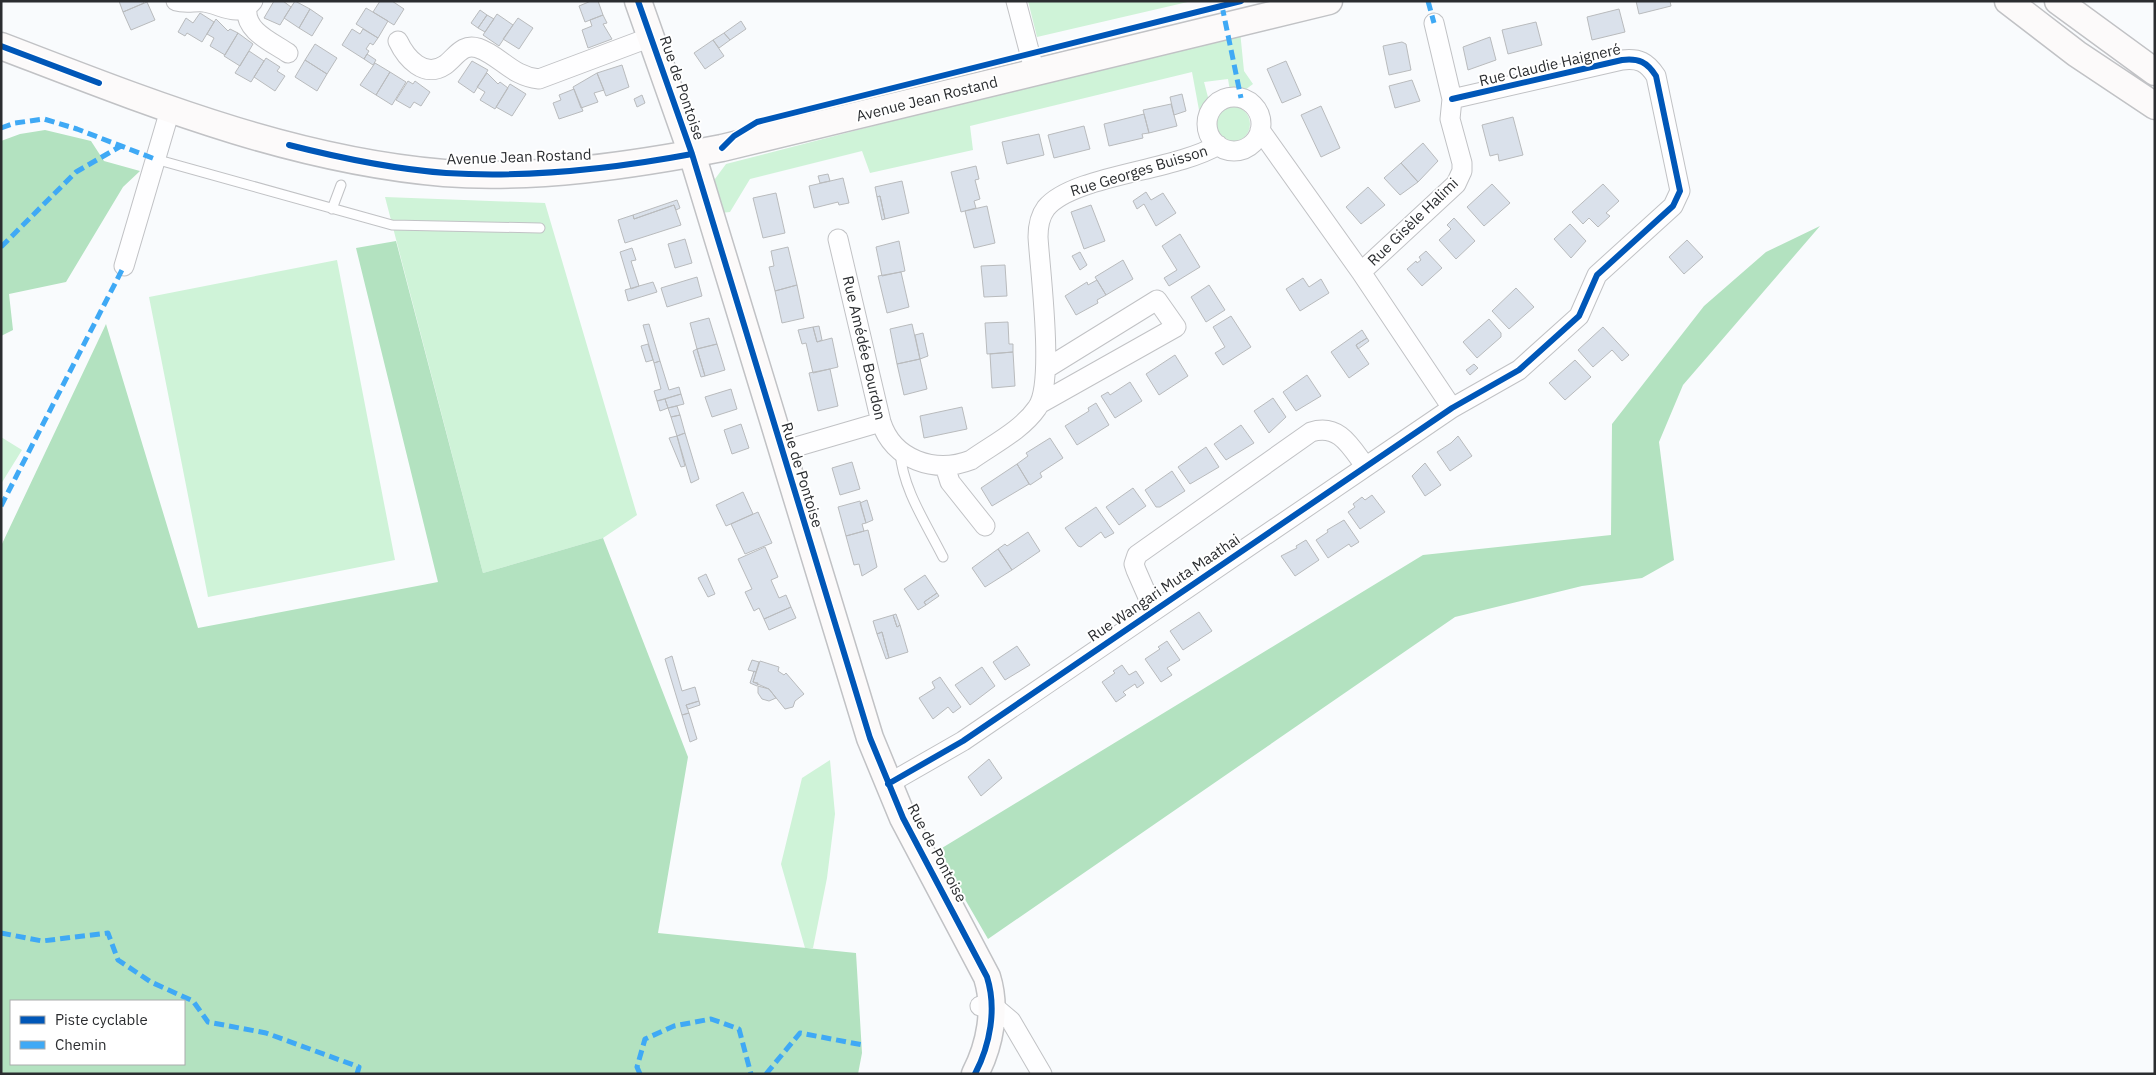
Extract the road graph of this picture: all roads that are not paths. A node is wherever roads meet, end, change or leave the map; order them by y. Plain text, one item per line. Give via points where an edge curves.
1 (176, 1) edge
2 (638, 1) edge
3 (1016, 1) edge
4 (1329, 1) edge
5 (2008, 1) edge
6 (2058, 1) edge
7 (250, 4) edge
8 (1434, 23) dead end
9 (651, 37) junction
10 (398, 41) dead end
11 (1, 46) edge
12 (288, 53) dead end
13 (2155, 72) edge
14 (1035, 73) junction
15 (1452, 99) junction
16 (2155, 106) edge
17 (170, 110) junction
18 (1260, 130) junction
19 (1218, 145) junction
20 (692, 154) junction
21 (155, 159) junction
22 (341, 184) dead end
23 (332, 209) junction
24 (540, 228) dead end
25 (838, 239) dead end
26 (124, 266) dead end
27 (1361, 272) junction
28 (1047, 368) junction
29 (1041, 403) junction
30 (1452, 408) junction
31 (881, 422) junction
32 (782, 451) junction
33 (900, 452) junction
34 (945, 466) junction
35 (1366, 466) junction
36 (985, 526) dead end
37 (943, 557) dead end
38 (1154, 611) junction
39 (888, 784) junction
40 (986, 1007) junction
41 (957, 1074) edge
42 (974, 1074) edge
43 (1042, 1074) edge

1 - 7 street via 204,2 234,11
2 - 9 street, Rue de Pontoise
3 - 14 street
4 - 14 street, Avenue Jean Rostand
5 - 16 street via 2077,54
6 - 13 street
7 - 12 street via 248,19 254,30
8 - 15 street, Rue Gisèle Halimi
9 - 10 street via 539,78 520,74 478,48 459,51 440,67 424,68 408,59
9 - 20 street, Rue de Pontoise
11 - 17 street, Avenue Jean Rostand
14 - 20 street, Avenue Jean Rostand
15 - 27 street, Rue Gisèle Halimi via 1450,119 1462,163 1460,177
15 - 30 street, Rue Claudie Haigneré via 1622,60 1644,62 1656,76 1680,191 1673,206 1598,275 1579,316 1519,370
17 - 20 street, Avenue Jean Rostand via 330,155 446,173 598,168
17 - 21 street
18 - 19 street, Rue Georges Buisson via 1252,144 1243,149 1227,150
18 - 19 street, Rue Georges Buisson via 1261,120 1254,106 1241,98 1226,98 1214,106 1207,119 1209,134
18 - 27 street, Rue Georges Buisson
19 - 28 street, Rue Georges Buisson via 1172,164 1078,188 1057,198 1045,210 1038,237
20 - 32 street, Rue de Pontoise
21 - 23 lane
21 - 26 street
22 - 23 lane
23 - 24 lane via 392,224
25 - 31 street, Rue Amédée Bourdon
27 - 30 street, Rue Georges Buisson
28 - 29 street, Rue Georges Buisson
28 - 29 street via 1157,300 1176,327
29 - 34 street via 1022,424 971,460
30 - 35 street, Rue Wangari Muta Maathai
31 - 32 street
31 - 33 street, Rue Amédée Bourdon via 888,438
32 - 39 street, Rue de Pontoise via 857,699
33 - 34 street via 928,464
33 - 37 lane via 906,485
34 - 36 street via 950,482
35 - 38 street, Rue Wangari Muta Maathai
35 - 38 street, Rue Wangari Muta Maathai via 1336,432 1324,429 1311,432 1137,555 1134,564
38 - 39 street, Rue Wangari Muta Maathai via 957,745
39 - 40 street, Rue de Pontoise via 987,977
40 - 41 street
40 - 42 street via 986,1047
40 - 43 street via 1005,1014 1011,1021

